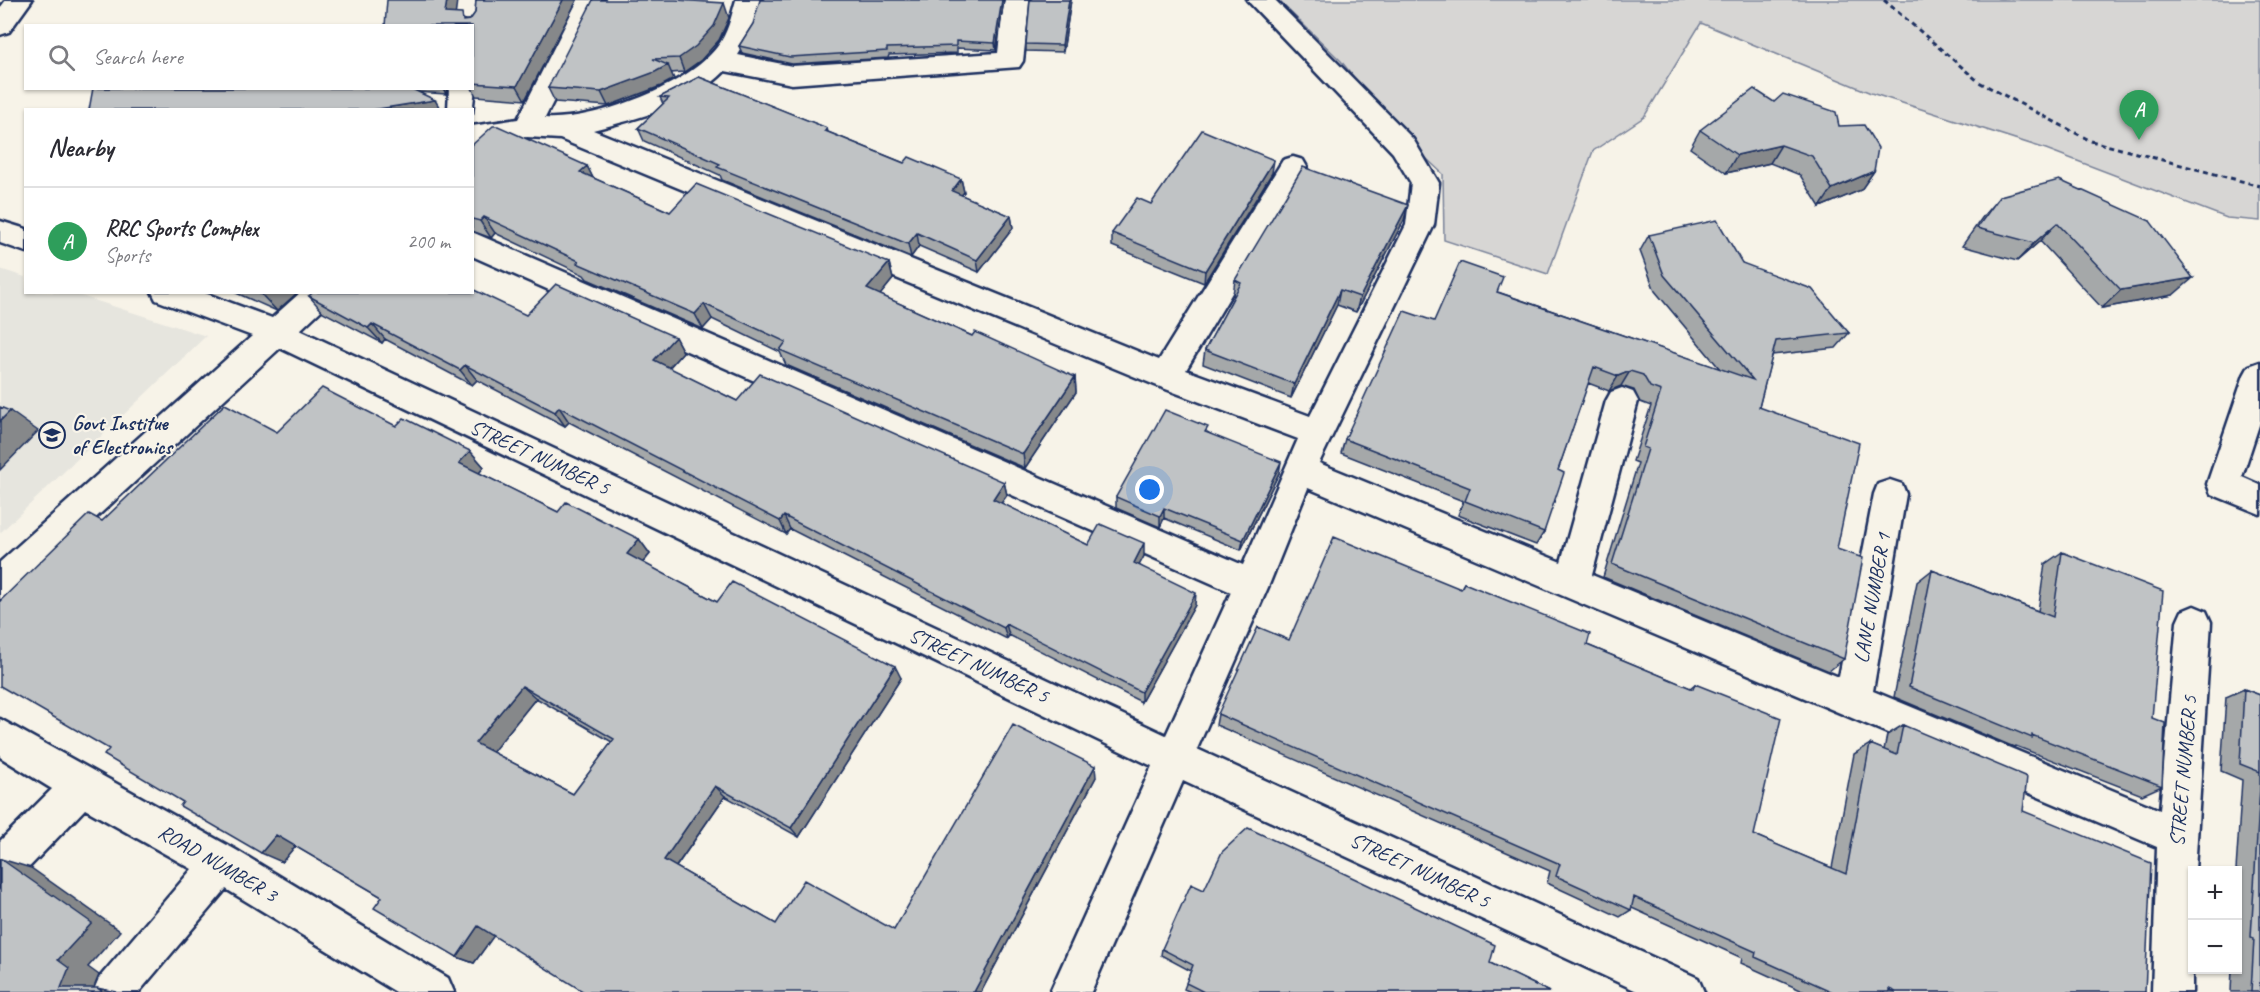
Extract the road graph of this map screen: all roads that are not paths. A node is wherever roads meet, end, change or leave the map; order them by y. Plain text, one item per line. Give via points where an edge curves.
1 (470, 0) edge
2 (591, 0) edge
3 (749, 0) edge
4 (1017, 0) edge
5 (1260, 0) edge
6 (468, 24) edge
7 (720, 61) junction
8 (462, 90) edge
9 (461, 108) edge
10 (527, 127) junction
11 (562, 129) junction
12 (474, 136) edge
13 (1293, 167) dead end
14 (24, 219) edge
15 (0, 224) edge
16 (0, 232) edge
17 (24, 240) edge
18 (474, 244) edge
19 (172, 294) edge
20 (319, 294) edge
21 (276, 332) junction
22 (2260, 375) edge
23 (1166, 376) junction
24 (1622, 401) edge
25 (1318, 433) junction
26 (1299, 470) junction
27 (1890, 494) dead end
28 (2260, 500) edge
29 (1573, 581) junction
30 (0, 584) edge
31 (1252, 585) junction
32 (2194, 622) dead end
33 (1853, 702) junction
34 (0, 737) edge
35 (1173, 757) junction
36 (81, 786) junction
37 (2176, 836) junction
38 (222, 864) junction
39 (0, 869) edge
40 (113, 992) edge
41 (434, 992) edge
42 (1070, 992) edge
43 (1684, 992) edge
44 (2172, 992) edge

1 - 6 street
2 - 10 street
3 - 7 street via 740,31
4 - 7 street via 1010,61 792,75
5 - 25 street via 1403,146 1425,183 1420,225
7 - 11 street via 676,95
8 - 9 street
10 - 11 street
10 - 12 street
11 - 23 street
13 - 23 street
14 - 15 street
16 - 17 street
18 - 31 street
19 - 21 street, STREET NUMBER 5
20 - 21 street
21 - 30 street
21 - 35 street, STREET NUMBER 5
22 - 28 street via 2223,484
23 - 25 street
24 - 29 street
25 - 26 street
26 - 29 street
26 - 31 street
27 - 33 street, LANE NUMBER 1
29 - 33 street
31 - 35 street
32 - 37 street, STREET NUMBER 5
33 - 37 street
34 - 36 street, ROAD NUMBER 3
35 - 42 street
35 - 43 street, STREET NUMBER 5
36 - 38 street, ROAD NUMBER 3
36 - 39 street
37 - 44 street, STREET NUMBER 5
38 - 40 street
38 - 41 street, ROAD NUMBER 3

